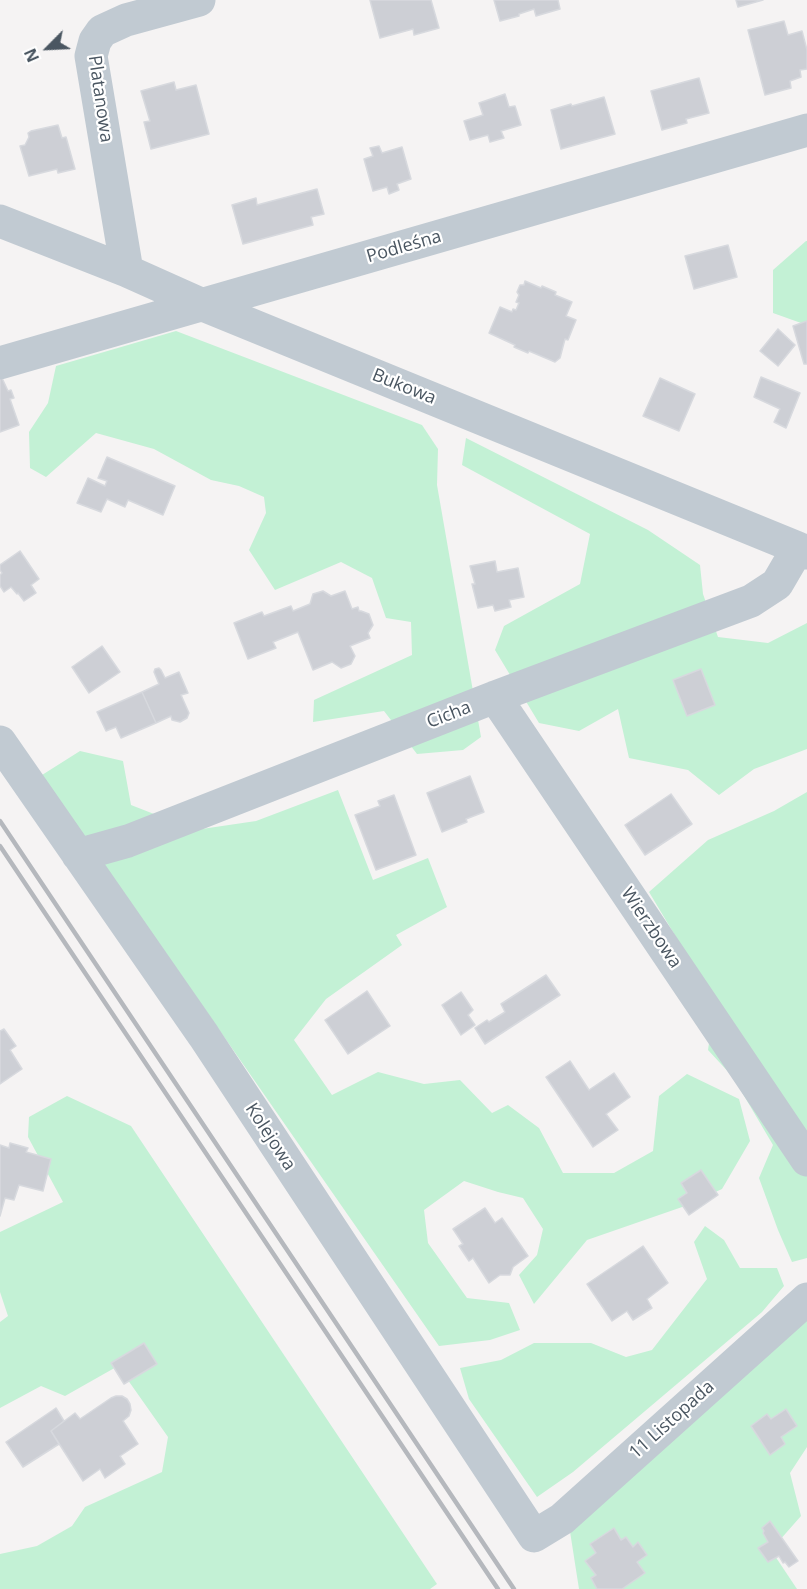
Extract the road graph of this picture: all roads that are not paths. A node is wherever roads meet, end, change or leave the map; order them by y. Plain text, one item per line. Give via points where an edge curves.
1 (199, 0) edge
2 (807, 130) edge
3 (0, 221) edge
4 (127, 271) junction
5 (203, 305) junction
6 (0, 363) edge
7 (803, 550) edge
8 (495, 697) junction
9 (0, 742) edge
10 (78, 855) junction
11 (807, 1160) edge
12 (807, 1299) edge
13 (534, 1536) joint

1 - 4 street, Platanowa via 126,20 102,31 91,56
2 - 5 street, Podleśna
3 - 4 street, Bukowa
4 - 5 street, Bukowa
5 - 6 street, Podleśna
5 - 7 street, Bukowa
7 - 8 street, Cicha via 777,584 751,602
8 - 10 street, Cicha via 128,841
8 - 11 street, Wierzbowa
9 - 10 street, Kolejowa
10 - 13 street, Kolejowa via 204,1036
12 - 13 street, 11 Listopada via 562,1519

